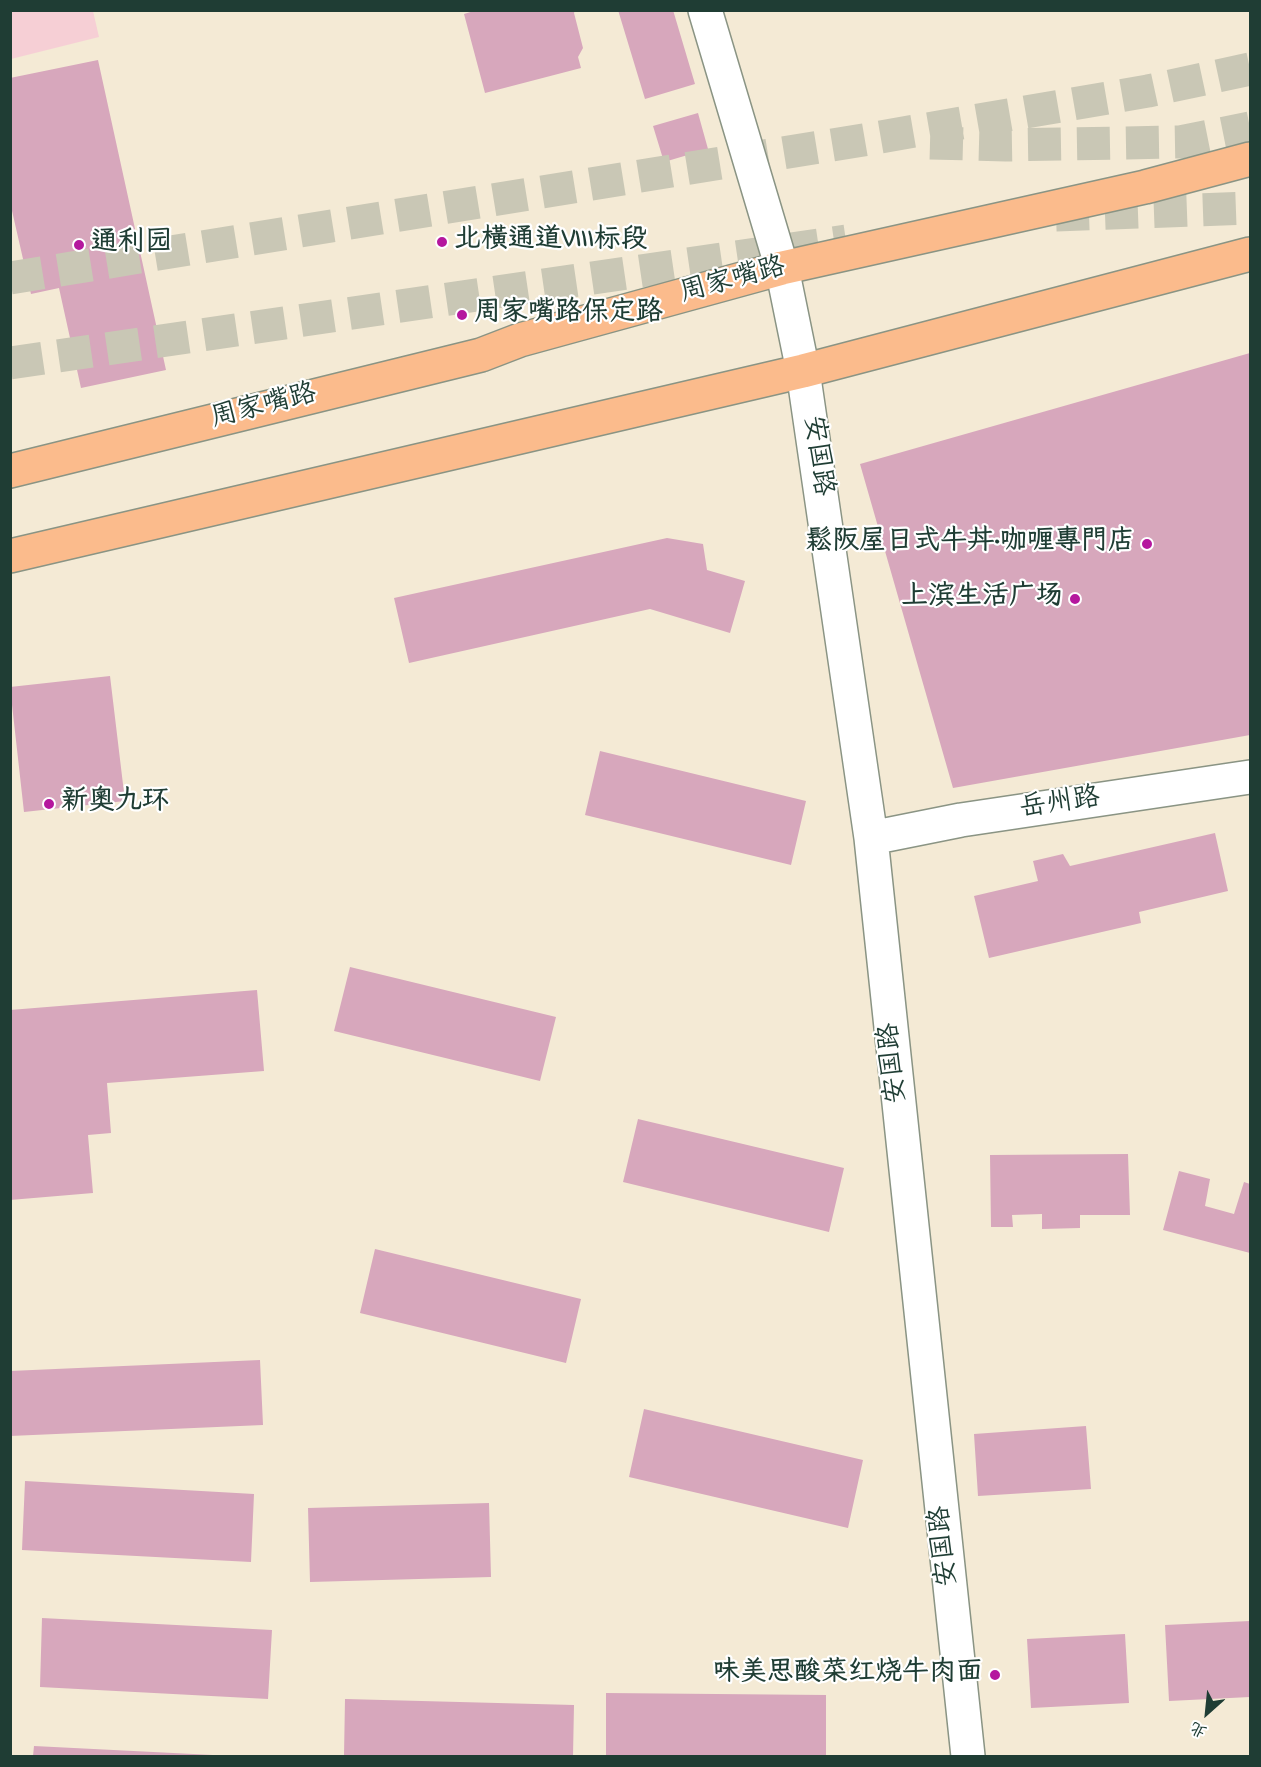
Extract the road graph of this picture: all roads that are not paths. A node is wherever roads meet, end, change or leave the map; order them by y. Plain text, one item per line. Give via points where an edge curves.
1 (705, 10) edge
2 (1251, 159) edge
3 (1251, 254) edge
4 (782, 268) junction
5 (804, 371) junction
6 (10, 471) edge
7 (10, 556) edge
8 (1251, 777) edge
9 (871, 838) junction
10 (968, 1756) edge

1 - 4 street
2 - 4 main road, 周家嘴路 via 1145,187
3 - 5 main road
4 - 5 street, 安国路
4 - 6 main road, 周家嘴路 via 481,354
5 - 7 main road
5 - 9 street, 安国路
8 - 9 street, 岳州路 via 961,820
9 - 10 street, 安国路

